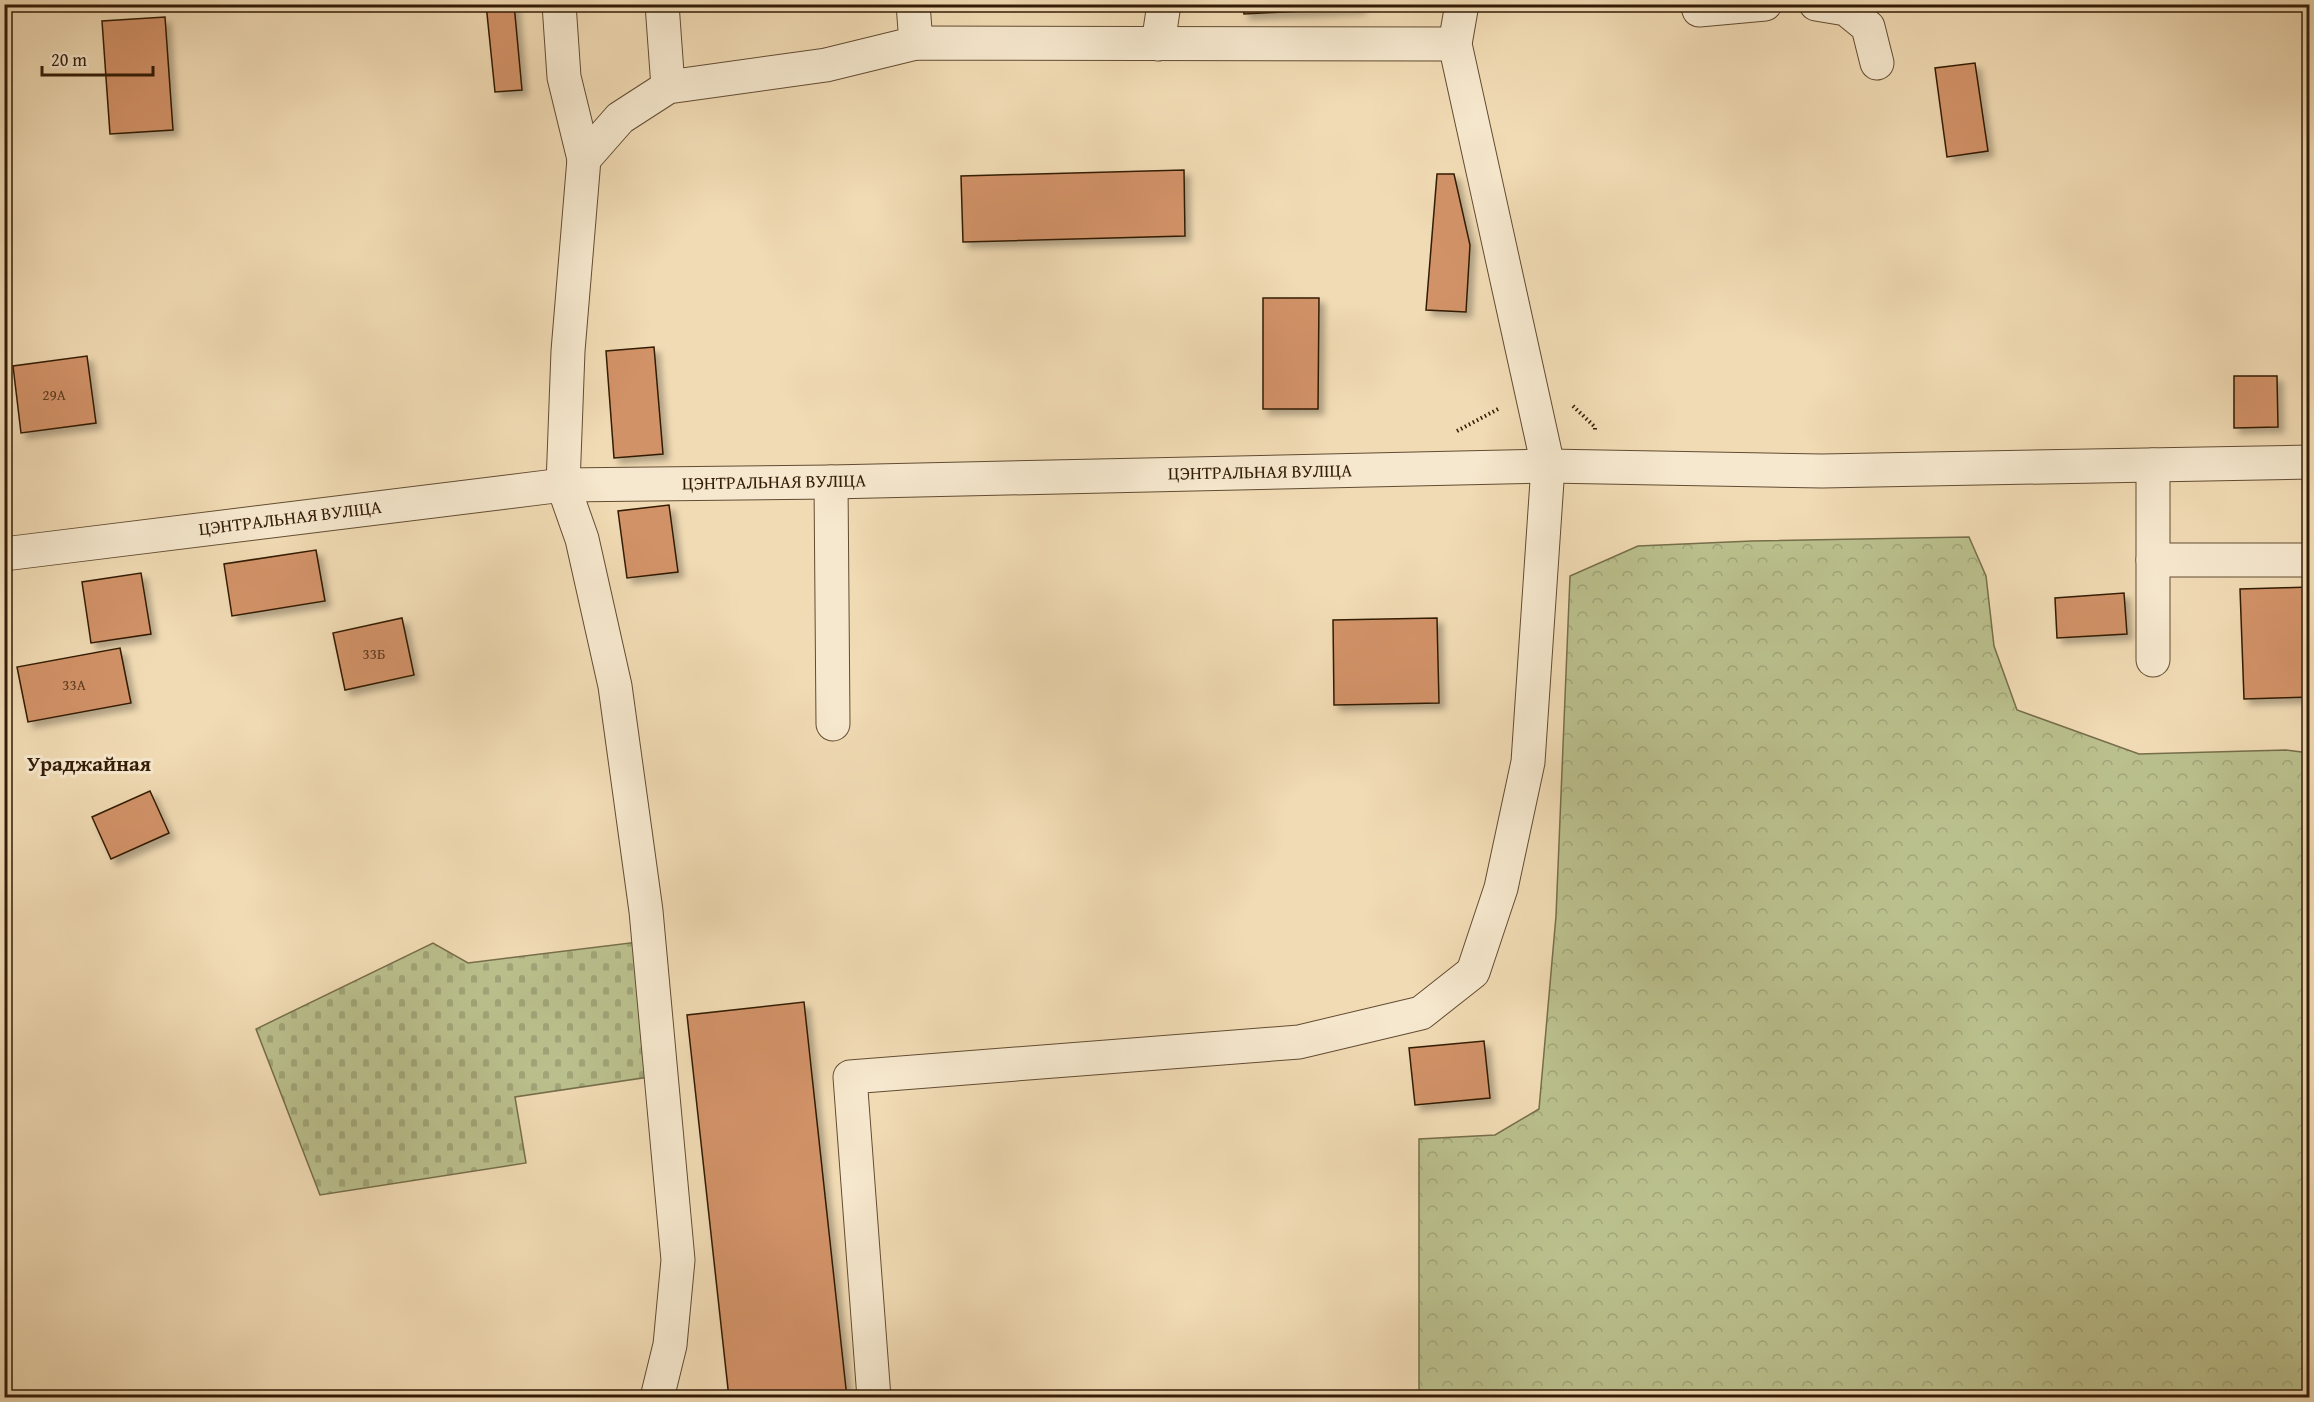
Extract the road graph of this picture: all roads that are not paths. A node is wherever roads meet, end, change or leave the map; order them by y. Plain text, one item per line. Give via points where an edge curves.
1 (559, 4) edge
2 (662, 4) edge
3 (913, 4) edge
4 (1164, 4) edge
5 (1462, 4) edge
6 (1697, 4) edge
7 (1766, 4) edge
8 (1816, 4) edge
9 (916, 43) junction
10 (1158, 44) junction
11 (1455, 44) junction
12 (1877, 63) dead end
13 (668, 87) junction
14 (584, 159) junction
15 (2310, 462) edge
16 (2153, 465) junction
17 (1548, 466) junction
18 (831, 482) junction
19 (563, 485) junction
20 (4, 554) edge
21 (2153, 560) junction
22 (2304, 560) dead end
23 (2153, 660) dead end
24 (833, 724) dead end
25 (657, 1398) edge
26 (874, 1398) edge

1 - 14 street via 564,77
2 - 13 street
3 - 9 street
4 - 10 street
5 - 11 street
6 - 7 street via 1699,10
8 - 12 street via 1846,9 1868,27
9 - 10 street
9 - 13 street via 826,65
10 - 11 street
11 - 17 street
13 - 14 street via 620,118
14 - 19 street via 568,351
15 - 16 street, ЦЭНТРАЛЬНАЯ ВУЛІЦА
16 - 17 street, ЦЭНТРАЛЬНАЯ ВУЛІЦА via 1822,471
16 - 21 street
17 - 18 street, ЦЭНТРАЛЬНАЯ ВУЛІЦА
17 - 26 street via 1528,762 1501,888 1473,972 1421,1013 1299,1042 850,1077
18 - 19 street, ЦЭНТРАЛЬНАЯ ВУЛІЦА
18 - 24 street
19 - 20 street, ЦЭНТРАЛЬНАЯ ВУЛІЦА
19 - 25 street via 582,539 615,686 646,911 678,1260 670,1345
21 - 22 street
21 - 23 street

